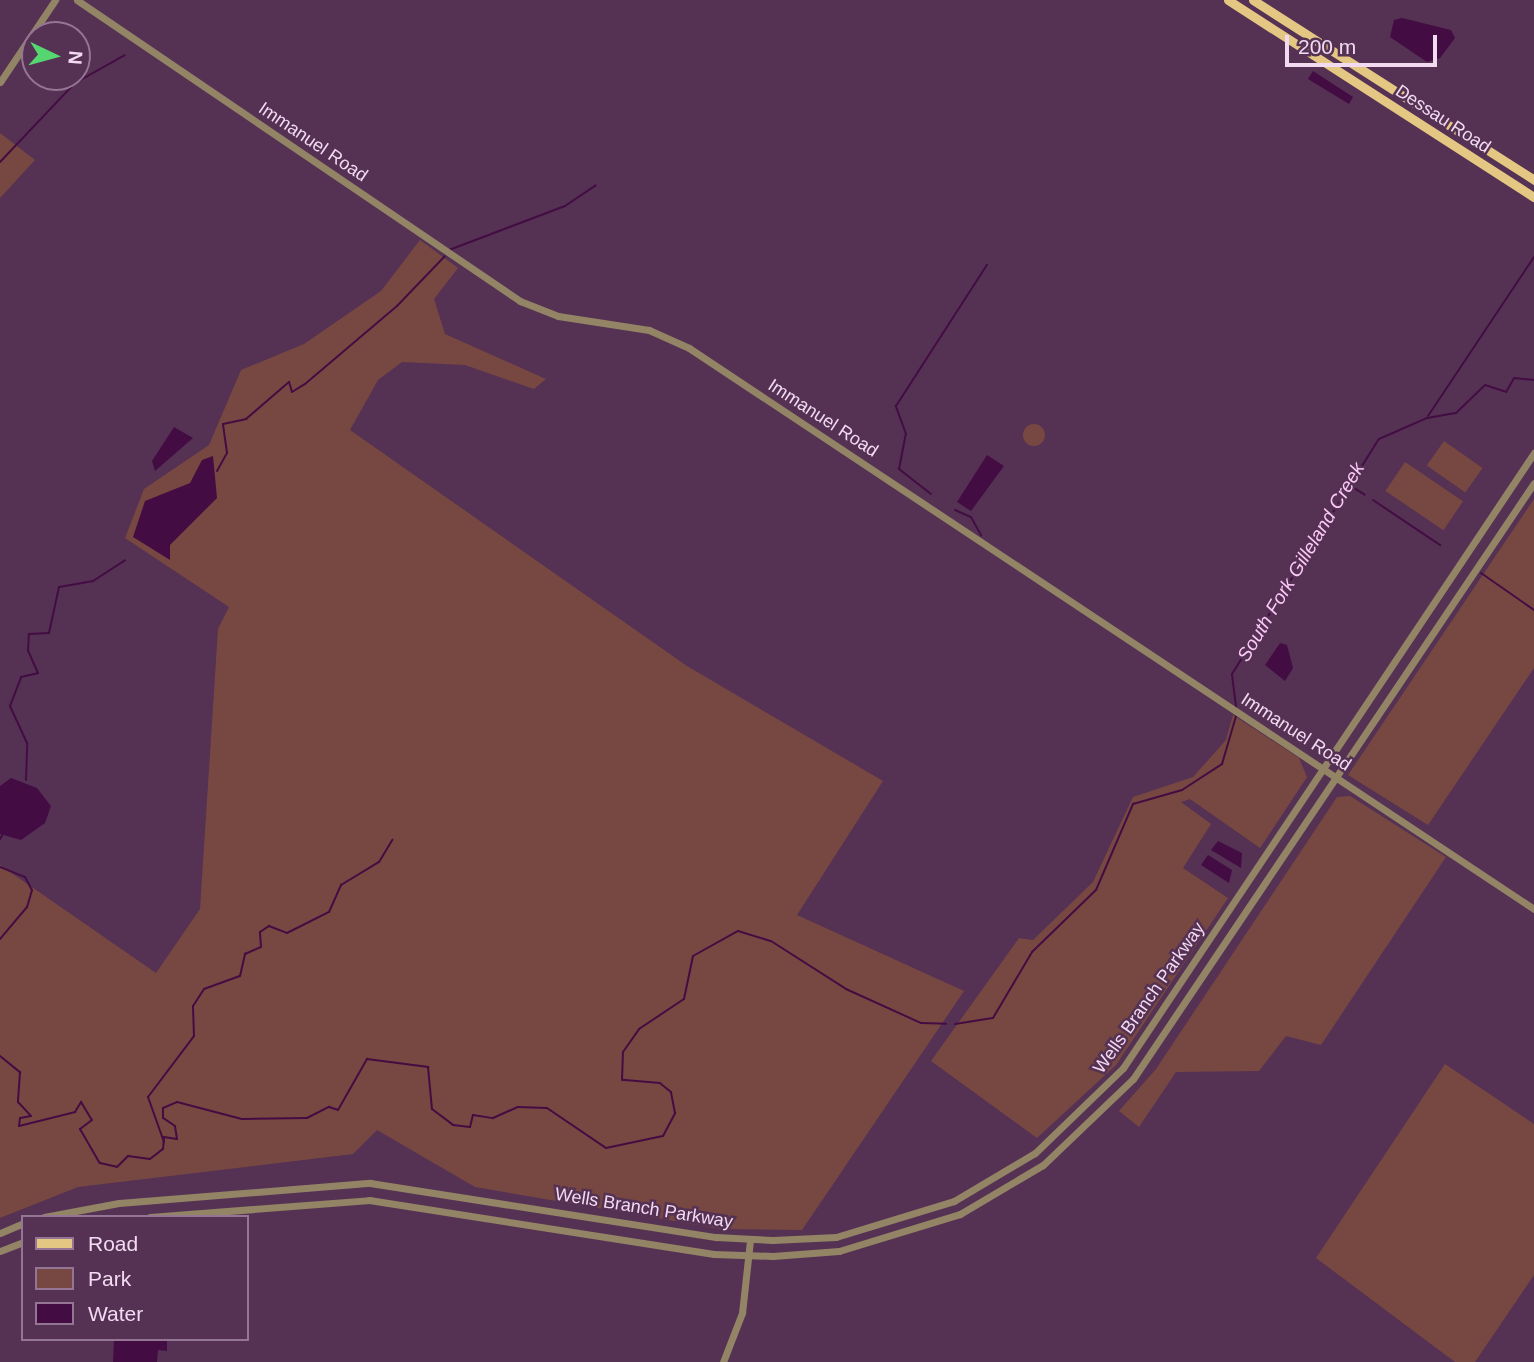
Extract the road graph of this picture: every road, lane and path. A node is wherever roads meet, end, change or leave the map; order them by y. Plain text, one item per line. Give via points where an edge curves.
1 (55, 0) edge
2 (77, 0) edge
3 (1228, 0) edge
4 (1253, 0) edge
5 (0, 82) edge
6 (1534, 180) edge
7 (1534, 197) edge
8 (1534, 453) edge
9 (1531, 466) edge
10 (1534, 483) edge
11 (1462, 561) junction
12 (1475, 570) junction
13 (1323, 768) junction
14 (1336, 777) junction
15 (1534, 909) edge
16 (56, 1215) edge
17 (176, 1215) edge
18 (21, 1224) edge
19 (0, 1233) edge
20 (750, 1240) junction
21 (21, 1243) edge
22 (0, 1251) edge
23 (750, 1256) junction
24 (723, 1362) edge

1 - 5 street
2 - 13 street, Immanuel Road via 503,291 545,312 649,330 682,344
3 - 7 main road, Dessau Road
4 - 6 main road, Dessau Road
8 - 9 street, Wells Branch Parkway
9 - 11 street, Wells Branch Parkway
10 - 12 street, Wells Branch Parkway
11 - 12 street
11 - 13 street, Wells Branch Parkway
12 - 14 street, Wells Branch Parkway
13 - 14 street, Immanuel Road
13 - 20 street, Wells Branch Parkway via 1158,1019 1072,1123 1001,1176 913,1218 836,1237
14 - 15 street, Immanuel Road
14 - 23 street, Wells Branch Parkway via 1133,1079 1053,1157 960,1214 917,1231 839,1251
16 - 20 street, Wells Branch Parkway via 145,1200 370,1183
17 - 23 street, Wells Branch Parkway via 369,1200
18 - 19 street
20 - 23 street
21 - 22 street
23 - 24 street via 742,1313

